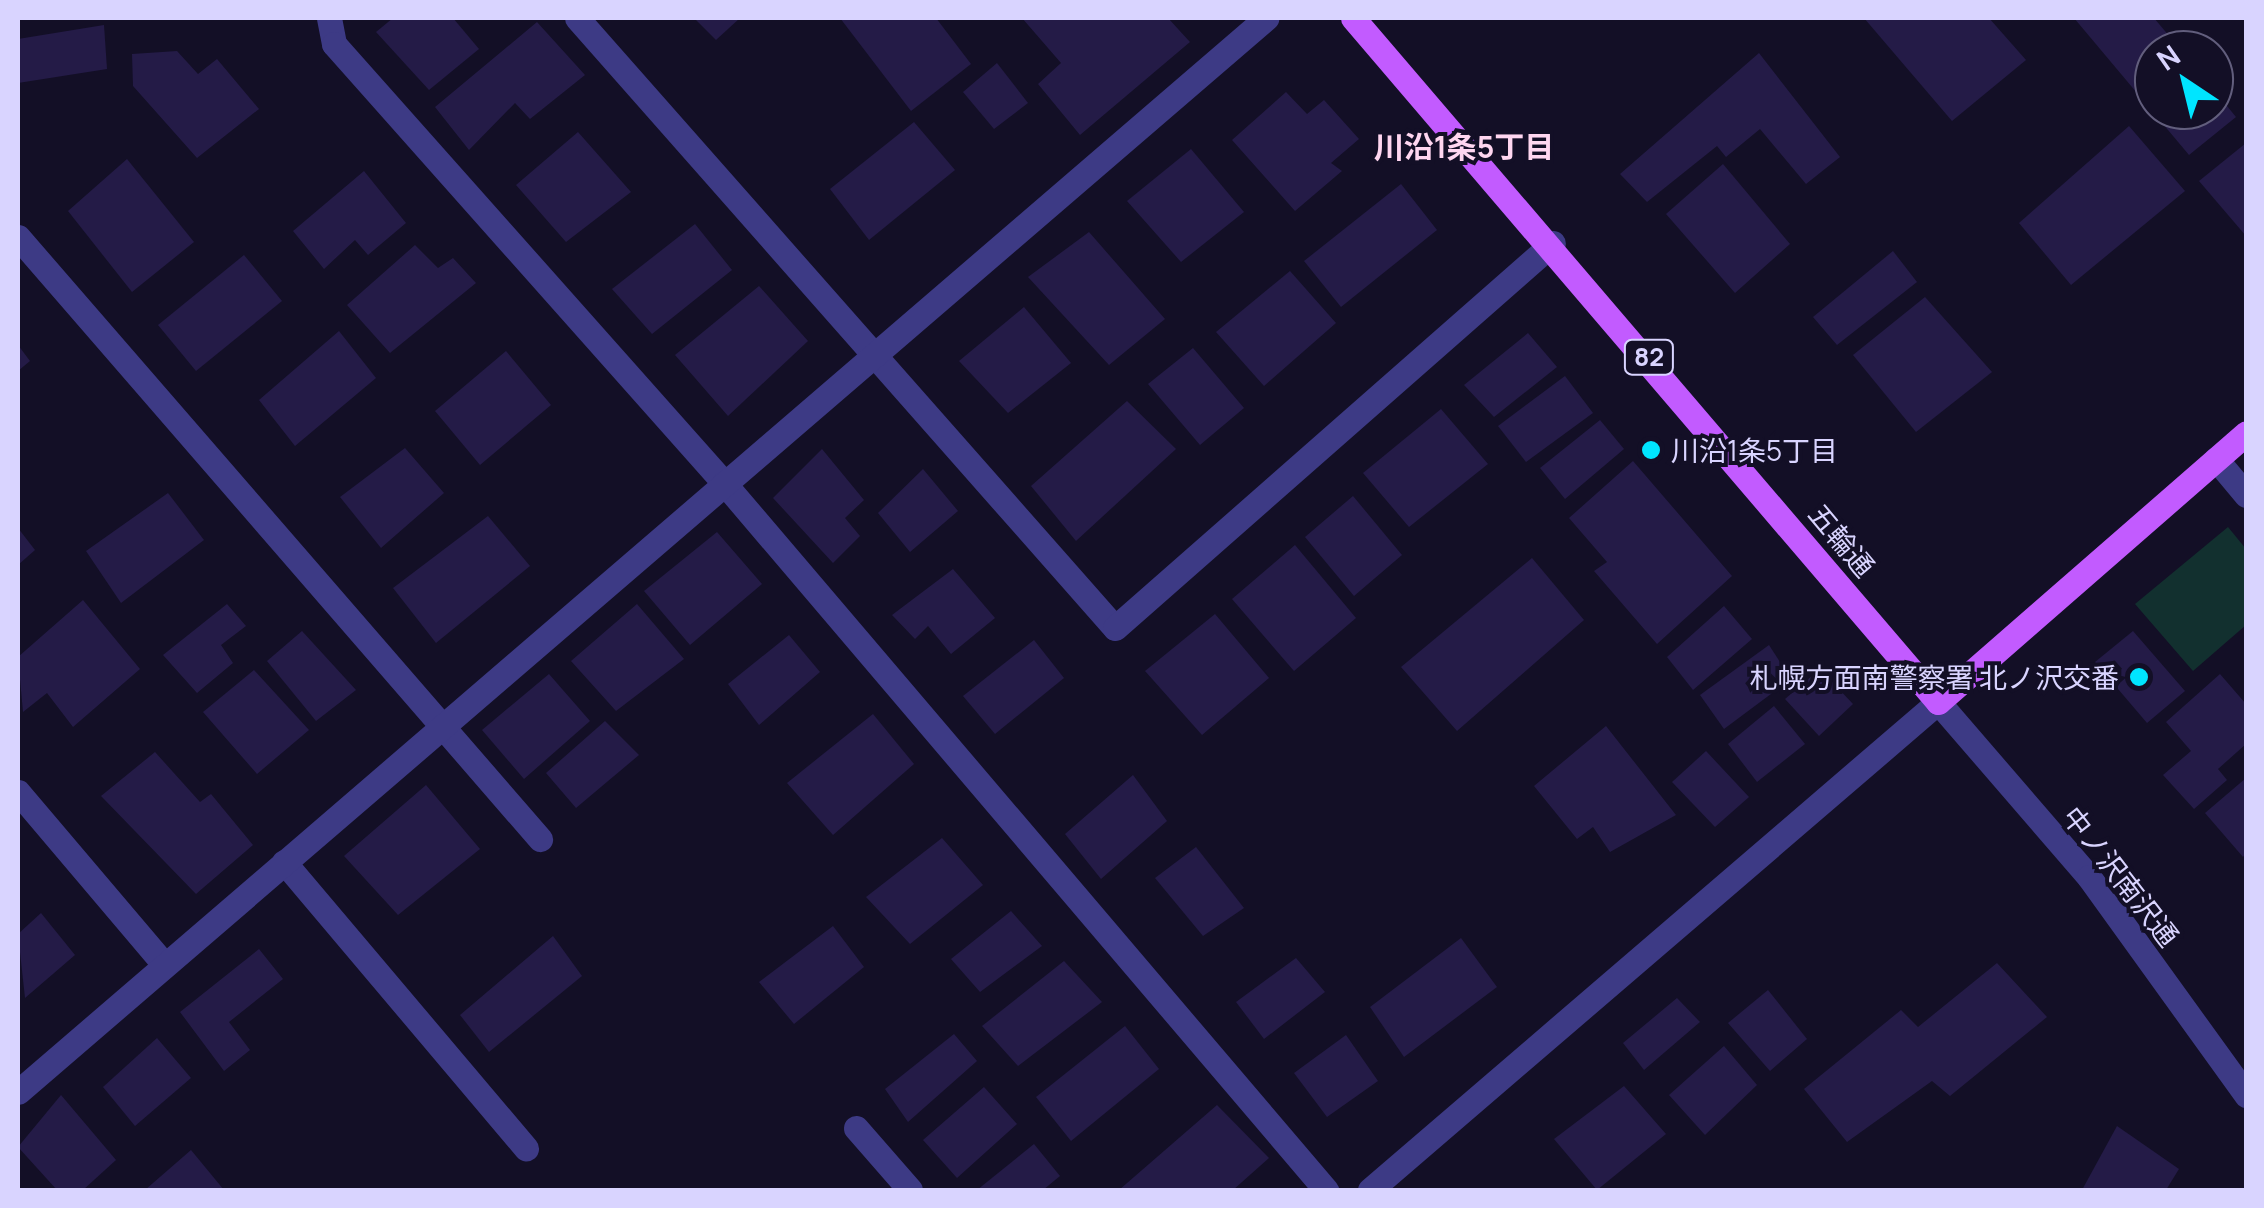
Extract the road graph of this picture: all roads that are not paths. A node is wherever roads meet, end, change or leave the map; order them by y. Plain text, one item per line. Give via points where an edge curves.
1 (329, 18) edge
2 (577, 18) edge
3 (1266, 18) edge
4 (1353, 18) edge
5 (18, 236) edge
6 (1553, 243) junction
7 (874, 353) junction
8 (2246, 433) edge
9 (2216, 459) junction
10 (724, 483) junction
11 (2246, 495) edge
12 (1938, 702) junction
13 (443, 728) junction
14 (18, 792) edge
15 (540, 839) dead end
16 (284, 862) junction
17 (164, 964) junction
18 (18, 1092) edge
19 (2246, 1095) edge
20 (856, 1128) dead end
21 (526, 1148) dead end
22 (910, 1190) edge
23 (1326, 1190) edge
24 (1370, 1190) edge

1 - 10 street via 334,44
2 - 7 street
3 - 7 street
4 - 6 main road, 五輪通 / 82
5 - 13 street
6 - 7 street via 1115,628
6 - 12 main road, 五輪通 / 82
7 - 10 street
8 - 9 main road
9 - 11 street
9 - 12 main road
10 - 13 street
10 - 23 street
12 - 19 street, 中ノ沢南沢通 via 2088,877
12 - 24 street
13 - 15 street
13 - 16 street
14 - 17 street
16 - 17 street
16 - 21 street
17 - 18 street
20 - 22 street

